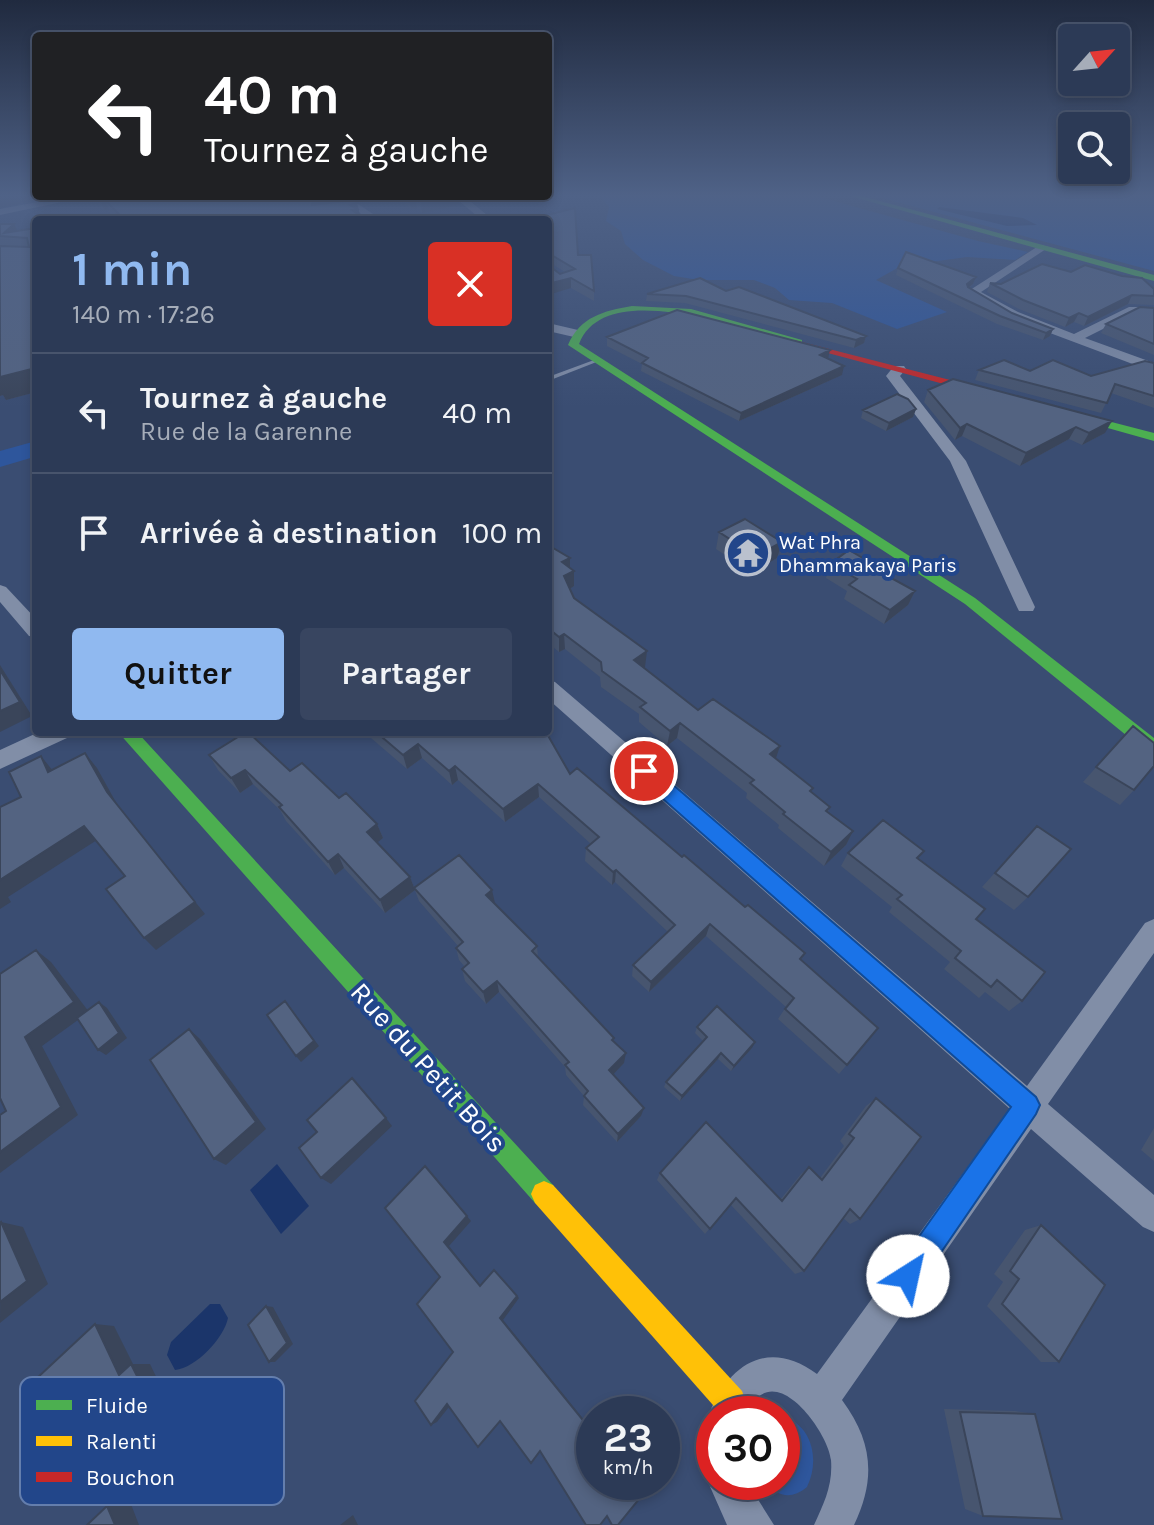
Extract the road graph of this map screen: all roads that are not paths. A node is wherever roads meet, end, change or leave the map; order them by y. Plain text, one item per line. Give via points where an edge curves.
1 (1015, 265) edge
2 (1108, 265) edge
3 (1154, 278) edge
4 (1154, 311) edge
5 (552, 328) edge
6 (574, 333) junction
7 (1077, 337) junction
8 (596, 361) junction
9 (1154, 368) edge
10 (899, 369) junction
11 (552, 378) edge
12 (1003, 396) edge
13 (1048, 408) edge
14 (1154, 437) edge
15 (0, 591) edge
16 (1026, 607) dead end
17 (32, 627) edge
18 (552, 690) edge
19 (51, 736) edge
20 (131, 736) edge
21 (1154, 748) edge
22 (0, 760) edge
23 (1154, 931) edge
24 (1027, 1105) junction
25 (1154, 1216) edge
26 (718, 1396) edge
27 (737, 1396) edge
28 (822, 1398) junction
29 (841, 1522) edge

1 - 7 street via 973,292 1014,315
2 - 3 street
4 - 7 street via 1133,309
5 - 6 street
6 - 8 street via 573,345
6 - 10 street via 619,312 664,309
7 - 9 street
8 - 11 lane
8 - 21 street via 970,601
10 - 12 street
10 - 16 street via 893,376 900,388 946,439 958,461
13 - 14 street
15 - 17 street
18 - 24 street
19 - 22 street
20 - 26 street, Rue du Petit Bois
23 - 24 street
24 - 25 street
24 - 28 street
27 - 28 street via 763,1375 783,1374 804,1382
28 - 29 street via 842,1430 851,1469

